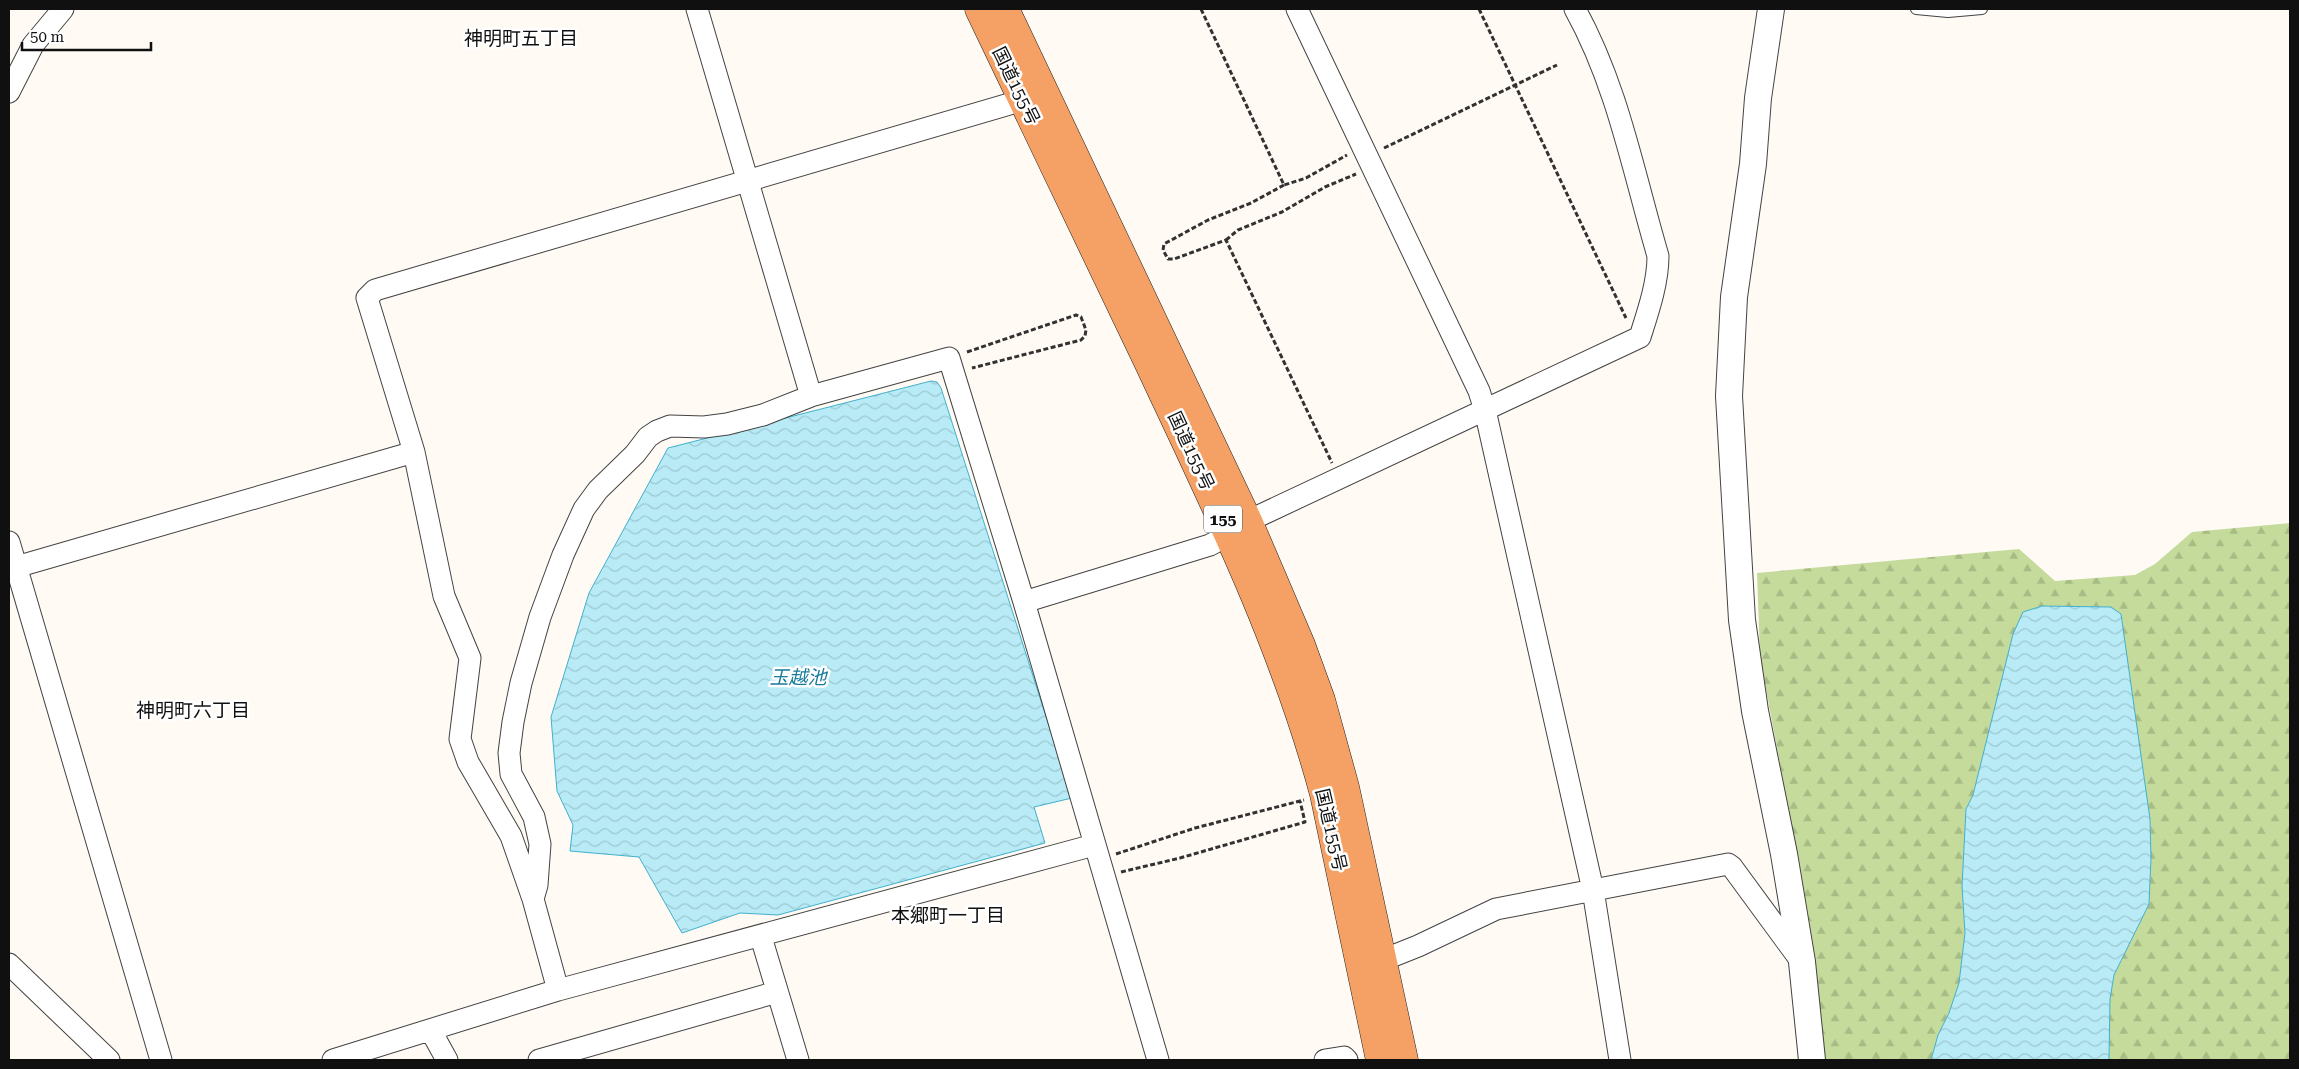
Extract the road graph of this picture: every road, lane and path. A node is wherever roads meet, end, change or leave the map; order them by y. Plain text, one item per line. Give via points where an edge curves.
1 (64, 9) edge
2 (697, 9) edge
3 (979, 9) edge
4 (1005, 9) edge
5 (1201, 9) edge
6 (1297, 9) edge
7 (1479, 9) edge
8 (1575, 9) edge
9 (1771, 9) edge
10 (1916, 9) edge
11 (1982, 9) edge
12 (1557, 66) dead end
13 (1515, 86) junction
14 (9, 92) edge
15 (1023, 100) junction
16 (1368, 157) junction
17 (747, 182) junction
18 (1284, 185) junction
19 (1226, 240) junction
20 (1634, 340) junction
21 (952, 365) junction
22 (811, 396) junction
23 (1485, 410) junction
24 (414, 452) junction
25 (1339, 479) junction
26 (1239, 528) junction
27 (9, 542) edge
28 (16, 568) junction
29 (1024, 602) junction
30 (1312, 798) junction
31 (1099, 860) junction
32 (1593, 890) junction
33 (533, 899) junction
34 (761, 937) junction
35 (1383, 960) junction
36 (1802, 962) junction
37 (9, 964) edge
38 (558, 990) junction
39 (777, 992) junction
40 (431, 1031) junction
41 (109, 1060) edge
42 (161, 1060) edge
43 (333, 1060) edge
44 (447, 1060) edge
45 (539, 1060) edge
46 (798, 1060) edge
47 (1158, 1060) edge
48 (1325, 1060) edge
49 (1347, 1060) edge
50 (1380, 1060) edge
51 (1404, 1060) edge
52 (1620, 1060) edge
53 (1812, 1060) edge

1 - 14 street via 34,45
2 - 17 street
3 - 15 highway, 国道155号 / 155
4 - 26 highway, 国道155号 / 155
5 - 18 path
6 - 16 street
7 - 13 path
8 - 20 street via 1590,36 1616,102 1658,256 1646,319 1640,337
9 - 36 street via 1734,297 1729,396 1742,620 1755,711
10 - 11 lane via 1948,12
12 - 13 path
13 - 16 path
13 - 20 path
15 - 17 street
15 - 26 highway, 国道155号 / 155
16 - 18 path
16 - 19 path via 1325,187 1282,212 1238,230
16 - 23 street via 1479,391
17 - 22 street
17 - 24 street via 375,290 367,298
18 - 19 path via 1251,203 1208,220 1164,244 1163,250 1168,259 1174,259
19 - 25 path
20 - 23 street
21 - 21 path via 1076,316 1081,318 1086,330 1081,340
21 - 22 street
21 - 29 street
22 - 33 street via 763,415 727,424 670,426 657,431 598,490 584,509 540,617 510,745 511,774 534,817 540,844
23 - 25 street
23 - 32 street
24 - 28 street
24 - 33 street via 444,596 470,658 460,739 468,762 511,836
25 - 26 street
26 - 29 street via 1210,545
26 - 30 highway, 国道155号 / 155 via 1313,754
26 - 35 highway, 国道155号 / 155 via 1301,645 1321,700 1345,787
27 - 28 street
28 - 42 street
29 - 31 street
30 - 31 path via 1195,828
30 - 31 path via 1304,822 1180,858
30 - 50 highway, 国道155号 / 155
31 - 34 street
31 - 47 street
32 - 35 street via 1496,909
32 - 36 street via 1728,864
32 - 52 street
33 - 38 street
34 - 38 street
34 - 39 street
35 - 51 highway, 国道155号 / 155
36 - 53 street
37 - 41 street
38 - 40 street
39 - 45 street
39 - 46 street
40 - 43 street
40 - 44 street
48 - 49 street via 1344,1056

